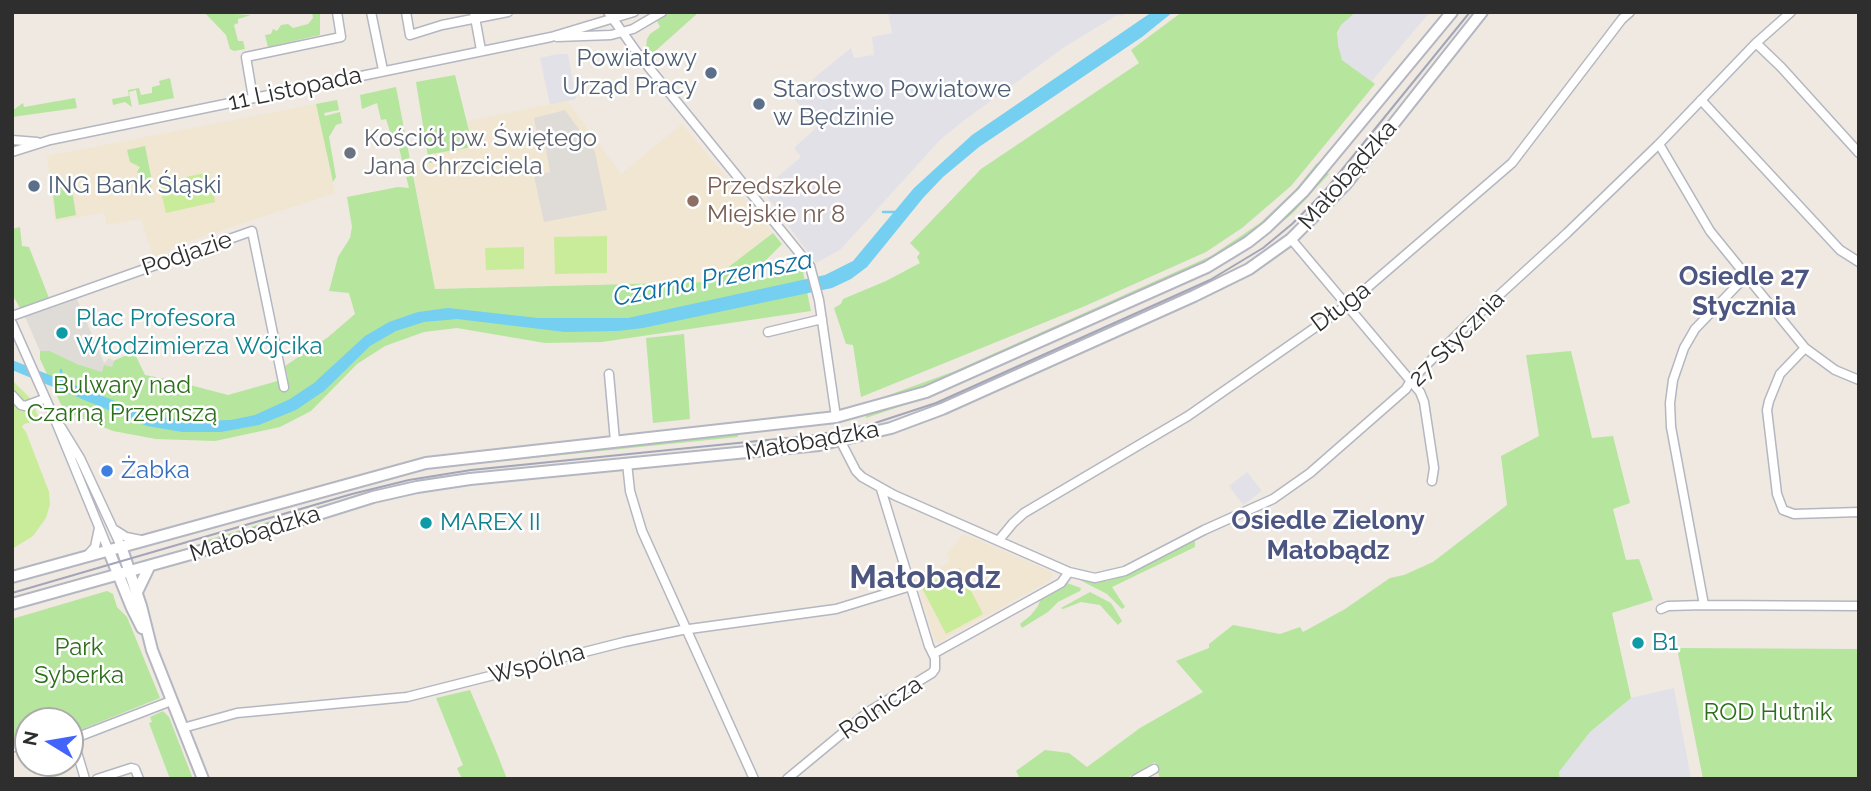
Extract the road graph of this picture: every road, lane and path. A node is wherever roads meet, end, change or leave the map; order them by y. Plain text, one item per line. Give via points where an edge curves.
1 (337, 12) edge
2 (371, 12) edge
3 (406, 12) edge
4 (508, 12) edge
5 (635, 12) edge
6 (662, 12) edge
7 (1452, 12) edge
8 (1482, 12) edge
9 (1630, 12) edge
10 (1791, 12) edge
11 (474, 15) edge
12 (610, 15) edge
13 (622, 33) junction
14 (551, 37) junction
15 (1756, 43) junction
16 (481, 50) junction
17 (383, 70) junction
18 (253, 98) junction
19 (1701, 100) junction
20 (12, 141) edge
21 (40, 142) junction
22 (1659, 144) junction
23 (12, 152) edge
24 (1859, 153) edge
25 (1291, 239) junction
26 (1859, 262) edge
27 (1746, 276) junction
28 (1346, 306) junction
29 (12, 316) edge
30 (822, 319) junction
31 (12, 323) edge
32 (768, 332) dead end
33 (1804, 348) junction
34 (609, 374) dead end
35 (1411, 380) junction
36 (1859, 380) edge
37 (284, 387) dead end
38 (12, 395) edge
39 (44, 399) junction
40 (836, 417) junction
41 (57, 422) junction
42 (840, 440) junction
43 (615, 441) junction
44 (627, 463) junction
45 (1432, 481) dead end
46 (881, 489) junction
47 (894, 495) junction
48 (886, 501) junction
49 (1859, 512) edge
50 (99, 528) junction
51 (114, 530) junction
52 (141, 540) junction
53 (999, 540) junction
54 (121, 545) junction
55 (108, 549) junction
56 (87, 555) junction
57 (149, 566) junction
58 (906, 570) junction
59 (1069, 572) junction
60 (124, 573) junction
61 (12, 577) edge
62 (101, 578) junction
63 (911, 586) junction
64 (131, 593) junction
65 (890, 593) junction
66 (12, 604) edge
67 (1704, 605) junction
68 (1859, 606) edge
69 (1661, 609) dead end
70 (686, 630) junction
71 (933, 654) junction
72 (171, 701) junction
73 (183, 728) junction
74 (84, 734) edge
75 (1154, 769) dead end
76 (97, 779) edge
77 (139, 779) edge
78 (203, 779) edge
79 (754, 779) edge
80 (788, 779) edge
81 (1136, 779) edge

1 - 18 street via 341,37 246,57
2 - 17 street
3 - 11 street via 411,35
4 - 11 street
5 - 12 street, 11 Listopada
6 - 13 street, 11 Listopada
7 - 40 street, Małobądzka via 1303,192 1267,227 1228,255 926,392
8 - 25 street, Małobądzka via 1346,184
9 - 28 street, Długa via 1512,163
10 - 15 street, 27 Stycznia
11 - 16 street
12 - 13 street
12 - 14 street, 11 Listopada
13 - 14 street, 11 Listopada
13 - 30 street via 801,252 814,277
14 - 16 street, 11 Listopada
15 - 19 street, 27 Stycznia
15 - 24 street
16 - 17 street, 11 Listopada
17 - 18 street, 11 Listopada
18 - 21 street, 11 Listopada
19 - 22 street, 27 Stycznia
19 - 26 street via 1840,250
20 - 21 street, 11 Listopada
21 - 23 street, 11 Listopada
22 - 27 street via 1710,231
22 - 35 street, 27 Stycznia
25 - 28 street
25 - 42 street, Małobądzka via 1249,269 1008,380 915,420
27 - 33 street
27 - 67 street via 1695,329 1677,364 1671,392 1671,427
28 - 35 street
28 - 53 street, Długa via 1188,416 1024,513
29 - 37 street, Podjazie via 252,231
30 - 32 street
30 - 40 street
31 - 39 street
33 - 36 street
33 - 49 street via 1780,374 1767,410 1777,494 1783,510 1794,514
34 - 43 street
35 - 45 street via 1424,402
35 - 59 street, 27 Stycznia via 1310,473 1273,499 1111,576 1095,578
38 - 39 street via 26,406
39 - 41 street
40 - 42 street
40 - 43 street, Małobądzka
41 - 50 street
41 - 51 street via 80,458
42 - 44 street, Małobądzka via 746,454
42 - 46 street, 27 Stycznia via 856,471
43 - 52 street, Małobądzka via 405,467
44 - 57 street, Małobądzka via 409,489
44 - 70 street via 642,531
46 - 47 street, 27 Stycznia
46 - 48 street
47 - 48 street
47 - 53 street, 27 Stycznia
48 - 58 street
50 - 55 street
50 - 56 street via 95,547
51 - 52 street
51 - 54 street
52 - 54 street, Małobądzka
53 - 59 street, 27 Stycznia
54 - 55 street, Małobądzka
54 - 60 street
55 - 56 street, Małobądzka
55 - 60 street
56 - 61 street, Małobądzka
57 - 60 street, Małobądzka
57 - 64 street
58 - 63 street
58 - 65 street
59 - 71 street, Rolnicza via 1061,583
60 - 62 street, Małobądzka
60 - 64 street
62 - 64 street
62 - 66 street, Małobądzka
63 - 65 street, Wspólna
63 - 71 street
64 - 72 street
65 - 70 street, Wspólna via 836,609
67 - 68 street
67 - 69 street
70 - 73 street, Wspólna via 407,697 237,712
70 - 79 street
71 - 80 street, Rolnicza via 936,664 932,673 868,712
72 - 73 street
72 - 74 street
73 - 78 street
75 - 81 street
76 - 77 street via 131,768

